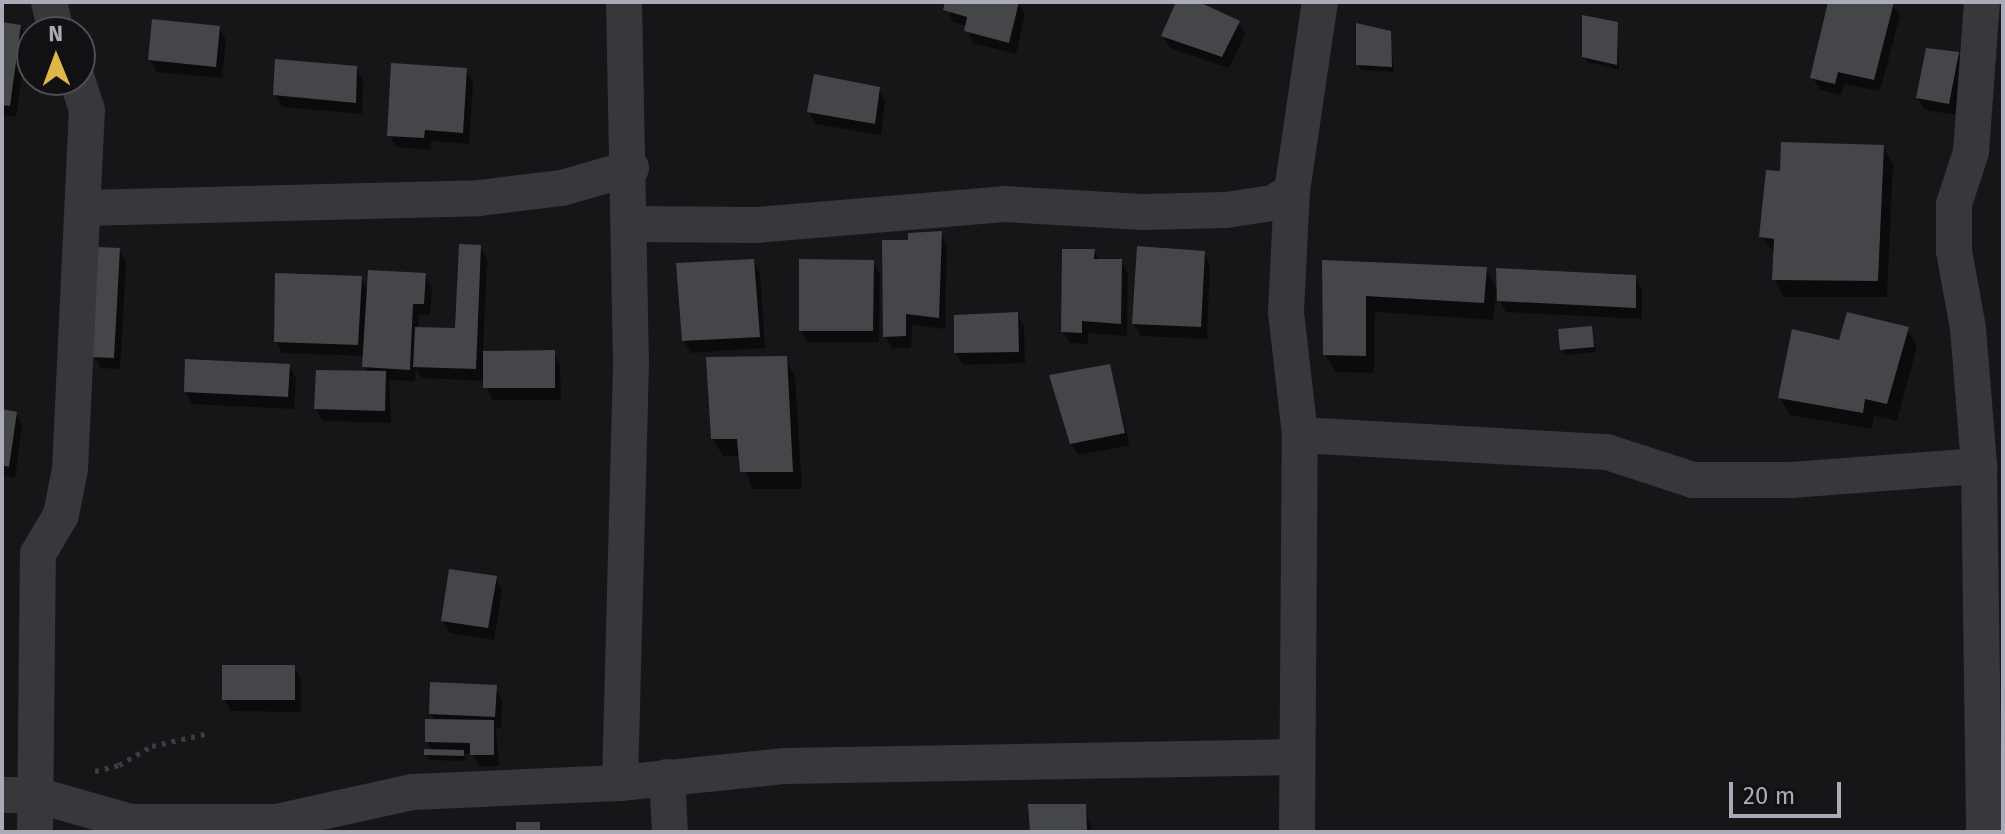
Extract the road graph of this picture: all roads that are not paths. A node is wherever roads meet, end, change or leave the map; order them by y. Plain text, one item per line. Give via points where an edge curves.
1 (624, 2) edge
2 (1320, 2) edge
3 (1982, 2) edge
4 (82, 96) edge
5 (631, 168) junction
6 (1292, 191) junction
7 (83, 208) junction
8 (631, 224) junction
9 (1300, 435) junction
10 (1979, 466) junction
11 (1295, 757) junction
12 (667, 777) junction
13 (620, 783) junction
14 (24, 788) edge
15 (35, 832) edge
16 (670, 832) edge
17 (1297, 832) edge
18 (1984, 832) edge

1 - 5 street
2 - 6 street
3 - 10 street via 1971,152 1954,204 1954,251 1968,328
4 - 7 street via 87,110
5 - 7 street via 562,188 479,198
5 - 8 street
6 - 8 street via 1273,203 1226,210 1143,212 1004,204 756,225
6 - 9 street via 1286,312
7 - 14 street via 70,469 61,515 38,554
8 - 13 street
9 - 10 street via 1607,452 1693,480 1777,480
9 - 11 street
10 - 18 street
11 - 12 street via 785,766
11 - 17 street
12 - 13 street
12 - 16 street
13 - 14 street via 427,790 276,822 189,824 131,822
14 - 15 street

